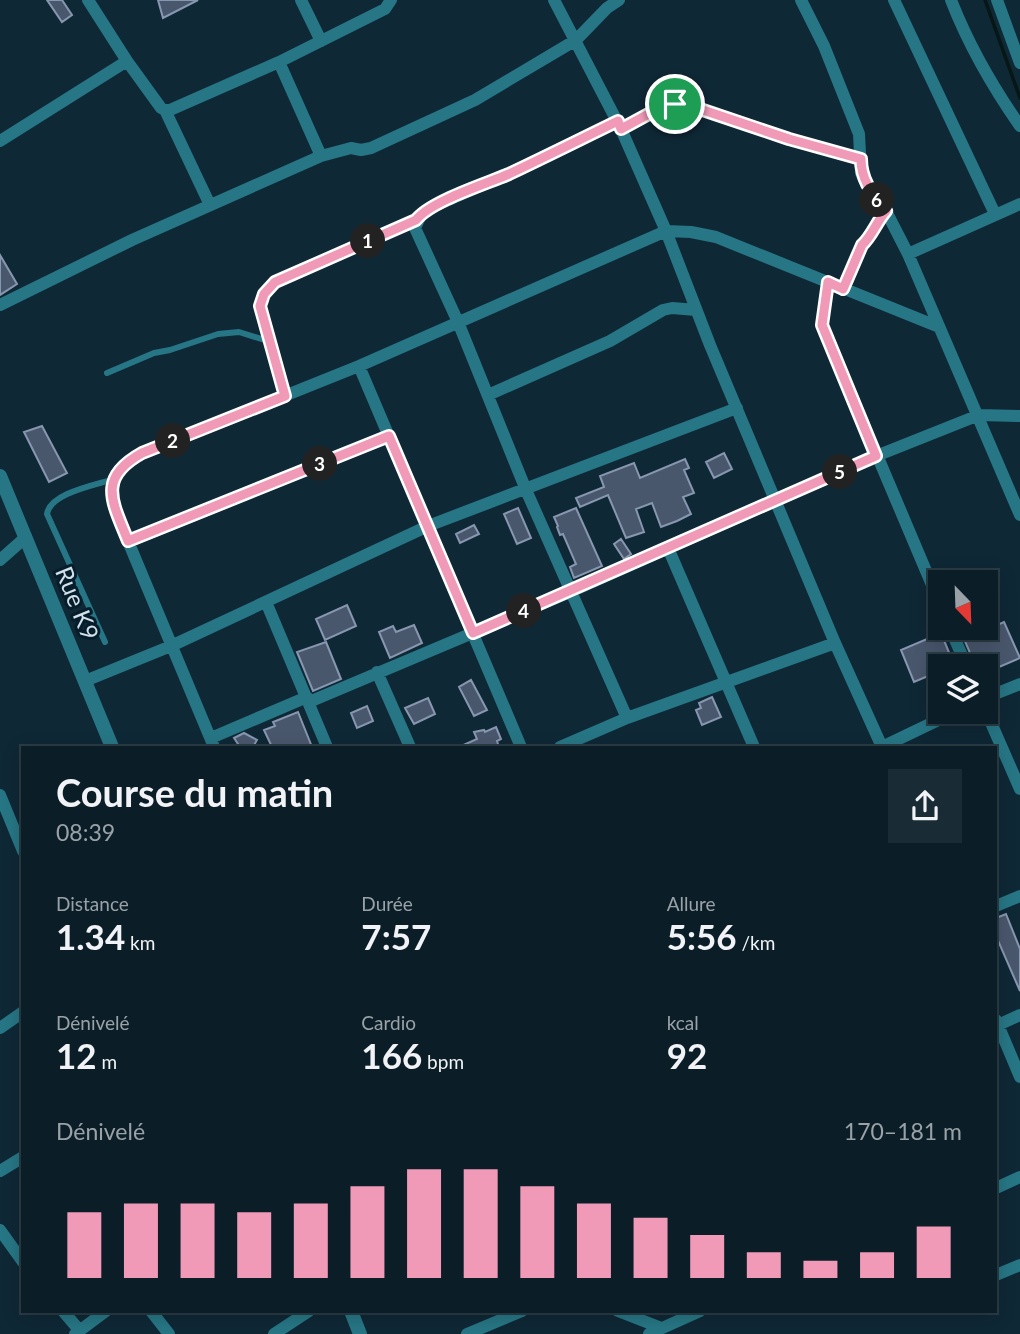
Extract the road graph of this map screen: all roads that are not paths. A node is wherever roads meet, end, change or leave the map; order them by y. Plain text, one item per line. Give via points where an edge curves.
1 (88, 0) edge
2 (301, 0) edge
3 (391, 0) edge
4 (554, 0) edge
5 (620, 0) edge
6 (800, 0) edge
7 (894, 0) edge
8 (951, 0) edge
9 (997, 0) edge
10 (576, 40) junction
11 (321, 41) junction
12 (127, 61) junction
13 (279, 62) junction
14 (1020, 63) edge
15 (165, 110) junction
16 (619, 125) junction
17 (1020, 126) edge
18 (0, 141) edge
19 (321, 156) junction
20 (861, 159) junction
21 (1020, 204) edge
22 (210, 205) junction
23 (886, 211) junction
24 (995, 215) junction
25 (416, 220) junction
26 (666, 231) junction
27 (908, 254) junction
28 (828, 282) junction
29 (843, 289) junction
30 (0, 305) edge
31 (696, 310) junction
32 (458, 323) junction
33 (939, 327) junction
34 (270, 342) junction
35 (359, 366) junction
36 (107, 373) dead end
37 (488, 395) junction
38 (285, 396) junction
39 (737, 408) junction
40 (979, 415) junction
41 (1020, 416) edge
42 (389, 436) junction
43 (876, 456) junction
44 (0, 476) edge
45 (114, 479) junction
46 (526, 490) junction
47 (777, 500) junction
48 (1020, 515) edge
49 (428, 526) junction
50 (26, 537) junction
51 (128, 541) junction
52 (668, 548) junction
53 (0, 560) edge
54 (928, 576) edge
55 (570, 592) junction
56 (266, 602) junction
57 (473, 633) junction
58 (104, 642) dead end
59 (835, 643) junction
60 (171, 646) junction
61 (377, 672) junction
62 (85, 681) junction
63 (726, 684) junction
64 (1020, 684) edge
65 (998, 693) edge
66 (308, 699) junction
67 (626, 718) junction
68 (930, 724) edge
69 (992, 724) edge
70 (213, 743) edge
71 (112, 746) edge
72 (327, 746) edge
73 (410, 746) edge
74 (521, 746) edge
75 (562, 746) edge
76 (754, 746) edge
77 (882, 746) edge
78 (884, 746) edge
79 (1020, 789) edge
80 (0, 795) edge
81 (21, 846) edge
82 (1020, 896) edge
83 (997, 906) edge
84 (21, 1013) edge
85 (1020, 1015) edge
86 (997, 1023) edge
87 (0, 1028) edge
88 (1020, 1077) edge
89 (21, 1158) edge
90 (0, 1171) edge
91 (1020, 1177) edge
92 (997, 1188) edge
93 (0, 1230) edge
94 (21, 1259) edge
95 (1020, 1265) edge
96 (997, 1275) edge
97 (64, 1313) edge
98 (103, 1313) edge
99 (153, 1313) edge
100 (306, 1313) edge
101 (352, 1313) edge
102 (517, 1313) edge
103 (622, 1313) edge
104 (695, 1313) edge
105 (654, 1331) edge
106 (77, 1332) edge
107 (169, 1334) edge
108 (274, 1334) edge
109 (360, 1334) edge
110 (467, 1334) edge

1 - 12 street
2 - 11 street
3 - 11 street via 386,9
4 - 10 street
5 - 10 street
6 - 20 street via 859,134
7 - 24 street
8 - 17 street via 980,64
9 - 14 street
10 - 16 street
10 - 19 street via 475,100 383,143
11 - 13 street
12 - 15 street
12 - 18 street
13 - 15 street
13 - 19 street
15 - 22 street
16 - 20 street via 675,104 691,106
16 - 25 street via 443,202
16 - 26 street
19 - 22 street
20 - 23 street via 866,184
21 - 24 street
22 - 30 street
23 - 27 street
23 - 29 street via 862,245
24 - 27 street
25 - 32 street via 415,228
25 - 34 street via 275,282 260,306
26 - 28 street via 716,237
26 - 31 street
26 - 32 street
27 - 33 street
28 - 29 street
28 - 43 street via 822,325
29 - 33 street
31 - 37 street via 663,310 611,341
31 - 39 street
32 - 35 street
32 - 37 street
33 - 40 street
34 - 36 lane via 239,332 218,334
34 - 38 street
35 - 38 street
35 - 42 street
37 - 46 street
38 - 45 street via 142,453 123,464
39 - 46 street
39 - 47 street
40 - 41 street
40 - 43 street
40 - 48 street
42 - 49 street
42 - 51 street
43 - 47 street
43 - 54 street
44 - 50 street, Rue K9
45 - 51 street via 116,510
45 - 58 lane via 59,497 47,509
46 - 49 street
46 - 55 street
47 - 52 street
47 - 59 street
49 - 56 street
49 - 57 street
50 - 53 street
50 - 62 street, Rue K9
51 - 60 street
52 - 55 street
52 - 63 street
55 - 57 street
55 - 67 street
56 - 60 street
56 - 66 street
57 - 61 street
57 - 74 street
59 - 63 street
59 - 77 street
60 - 62 street
60 - 70 street
61 - 66 street
61 - 73 street
62 - 71 street, Rue K9
63 - 67 street
63 - 76 street
64 - 65 street
66 - 70 street
66 - 72 street
67 - 75 street
68 - 78 street
69 - 79 street
80 - 81 street
82 - 83 street
84 - 87 street
85 - 86 street
86 - 88 street
89 - 90 street
91 - 92 street
93 - 94 street
95 - 96 street
97 - 106 street
98 - 106 street
99 - 107 street
100 - 108 street
101 - 109 street
102 - 110 street
103 - 105 street
104 - 105 street

